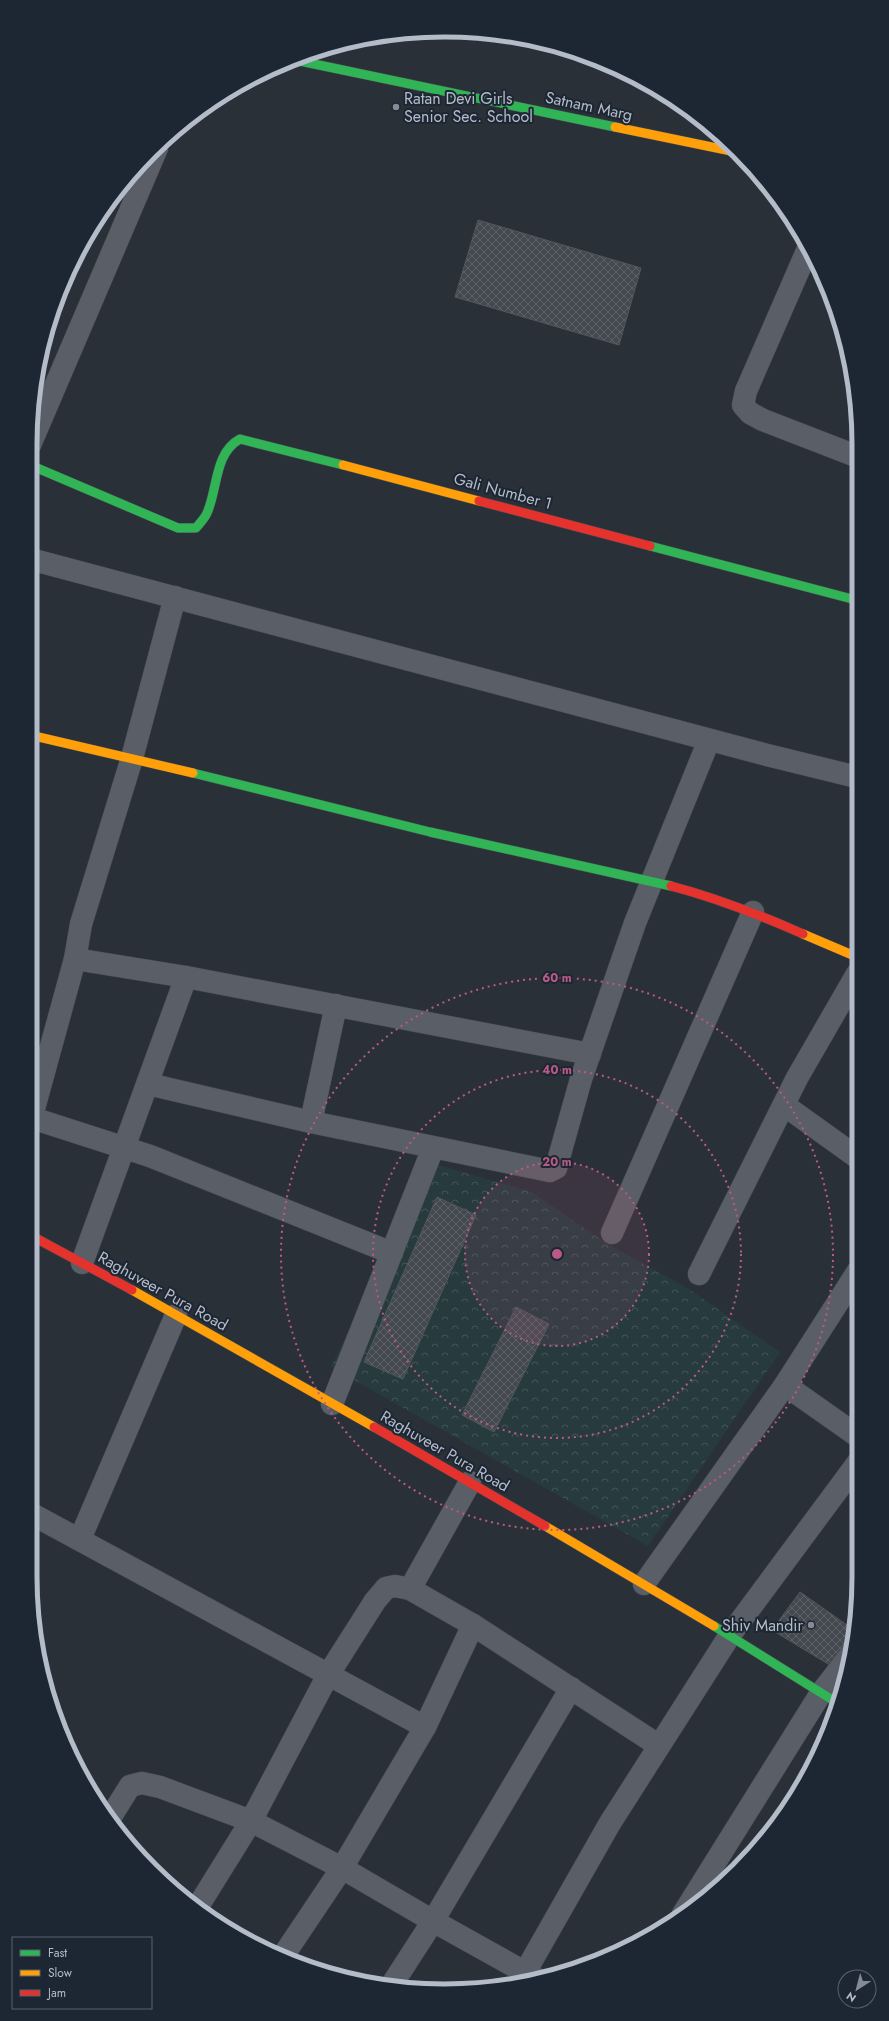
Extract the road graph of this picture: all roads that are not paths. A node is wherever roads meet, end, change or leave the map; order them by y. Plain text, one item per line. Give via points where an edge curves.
1 (305, 62) edge
2 (726, 150) edge
3 (151, 161) edge
4 (805, 255) edge
5 (38, 427) edge
6 (852, 454) edge
7 (37, 468) edge
8 (37, 561) edge
9 (175, 597) junction
10 (852, 599) edge
11 (37, 737) edge
12 (709, 740) junction
13 (132, 758) junction
14 (852, 776) edge
15 (651, 881) junction
16 (753, 912) junction
17 (852, 955) edge
18 (75, 959) junction
19 (186, 977) junction
20 (852, 983) edge
21 (336, 1005) junction
22 (590, 1054) junction
23 (148, 1084) junction
24 (37, 1098) edge
25 (784, 1105) junction
26 (37, 1122) edge
27 (311, 1122) junction
28 (124, 1147) junction
29 (433, 1148) junction
30 (852, 1154) edge
31 (612, 1233) dead end
32 (37, 1239) edge
33 (392, 1253) junction
34 (82, 1263) junction
35 (699, 1274) dead end
36 (852, 1280) edge
37 (176, 1316) junction
38 (785, 1385) junction
39 (332, 1404) junction
40 (852, 1432) edge
41 (852, 1470) edge
42 (470, 1482) junction
43 (37, 1516) edge
44 (80, 1539) junction
45 (644, 1584) junction
46 (410, 1589) junction
47 (473, 1625) junction
48 (730, 1635) junction
49 (328, 1675) junction
50 (838, 1681) edge
51 (571, 1688) junction
52 (830, 1698) edge
53 (425, 1727) junction
54 (658, 1746) junction
55 (113, 1813) edge
56 (251, 1821) junction
57 (342, 1868) junction
58 (694, 1899) edge
59 (200, 1903) edge
60 (433, 1921) junction
61 (286, 1952) edge
62 (529, 1975) edge
63 (524, 1976) edge
64 (395, 1981) edge

1 - 2 street, Satnam Marg
3 - 5 street
4 - 6 street via 746,391 743,405 750,413 763,420
7 - 10 street, Gali Number 1 via 178,528 196,528 207,514 224,454 231,444 240,439
8 - 9 street
9 - 12 street
9 - 13 street
11 - 13 street
12 - 14 street
12 - 15 street
13 - 15 street via 430,832
13 - 18 street via 81,924
15 - 16 street via 704,895
15 - 22 street
16 - 17 street
16 - 31 street
18 - 19 street
18 - 24 street
19 - 21 street
19 - 23 street
20 - 25 street
21 - 22 street
21 - 27 street
22 - 29 street via 558,1161 553,1170
23 - 27 street
23 - 28 street
25 - 30 street
25 - 35 street
26 - 28 street
27 - 29 street
28 - 33 street
28 - 34 street
29 - 33 street
32 - 34 street, Raghuveer Pura Road
33 - 39 street
34 - 37 street, Raghuveer Pura Road
36 - 38 street
37 - 39 street, Raghuveer Pura Road
37 - 44 street
38 - 40 street
38 - 45 street
39 - 42 street, Raghuveer Pura Road
41 - 48 street
42 - 45 street, Raghuveer Pura Road
42 - 46 street
43 - 44 street
44 - 49 street
45 - 48 street, Raghuveer Pura Road
46 - 47 street
46 - 49 street via 395,1586 386,1588
47 - 51 street
47 - 53 street
48 - 52 street, Raghuveer Pura Road
48 - 54 street
49 - 53 street
49 - 56 street
50 - 52 street
51 - 54 street
51 - 60 street
52 - 58 street
53 - 57 street
54 - 62 street via 610,1823
55 - 56 street via 130,1786 142,1783
56 - 57 street
56 - 59 street
57 - 60 street
57 - 61 street
60 - 63 street
60 - 64 street

